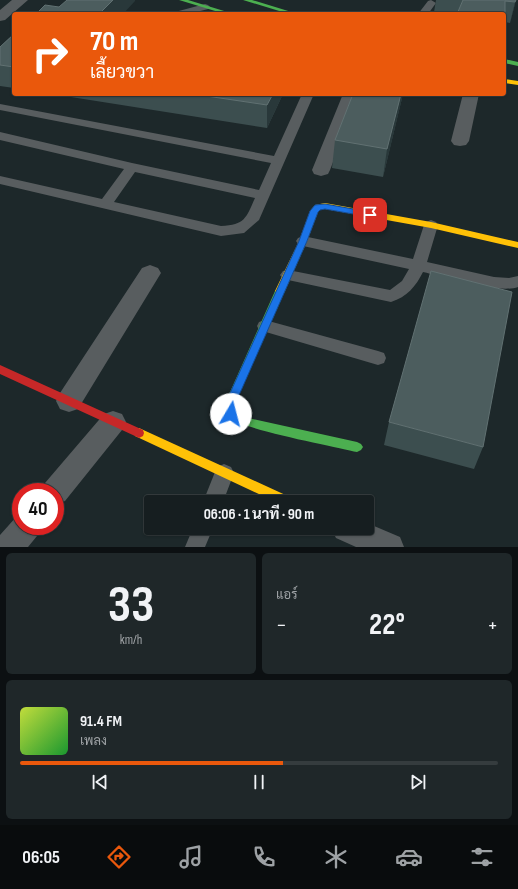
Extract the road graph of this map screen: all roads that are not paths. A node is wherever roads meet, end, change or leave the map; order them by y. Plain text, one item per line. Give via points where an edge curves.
1 (21, 0) edge
2 (182, 0) edge
3 (250, 1) edge
4 (431, 4) dead end
5 (205, 7) junction
6 (186, 12) edge
7 (224, 12) edge
8 (288, 12) edge
9 (425, 12) edge
10 (0, 17) edge
11 (506, 61) edge
12 (518, 64) edge
13 (506, 81) edge
14 (518, 83) edge
15 (307, 96) edge
16 (350, 96) edge
17 (471, 96) edge
18 (0, 107) edge
19 (0, 136) edge
20 (460, 141) dead end
21 (278, 160) junction
22 (132, 167) junction
23 (321, 170) dead end
24 (0, 180) edge
25 (263, 195) junction
26 (106, 205) junction
27 (431, 226) junction
28 (303, 241) junction
29 (518, 245) edge
30 (419, 266) junction
31 (150, 273) dead end
32 (288, 275) junction
33 (518, 281) edge
34 (265, 326) junction
35 (378, 358) dead end
36 (1, 372) edge
37 (69, 401) junction
38 (113, 422) junction
39 (356, 447) dead end
40 (224, 473) junction
41 (62, 483) edge
42 (216, 495) edge
43 (273, 495) edge
44 (19, 535) edge
45 (200, 535) edge
46 (362, 535) edge
47 (9, 547) edge
48 (195, 547) edge
49 (389, 547) edge

1 - 10 street
2 - 5 street
3 - 8 street
4 - 9 lane
5 - 6 lane
5 - 7 street
11 - 12 street
13 - 14 street
15 - 21 lane
16 - 23 street
17 - 20 street
18 - 21 lane
19 - 22 lane
21 - 25 lane
22 - 25 lane
22 - 26 lane
24 - 26 lane
25 - 26 lane via 252,220 239,230 221,231
27 - 28 street via 325,206 314,211
27 - 29 street
27 - 30 lane
28 - 30 lane
28 - 32 street
30 - 32 lane via 407,285 399,293 391,296
30 - 33 lane via 494,282 510,284
31 - 37 street
32 - 34 street
34 - 35 lane
34 - 39 street via 231,402 231,414 246,422
36 - 37 street
37 - 38 street
38 - 40 street
38 - 41 street
40 - 42 lane
40 - 43 street
44 - 47 street
45 - 48 lane
46 - 49 street

